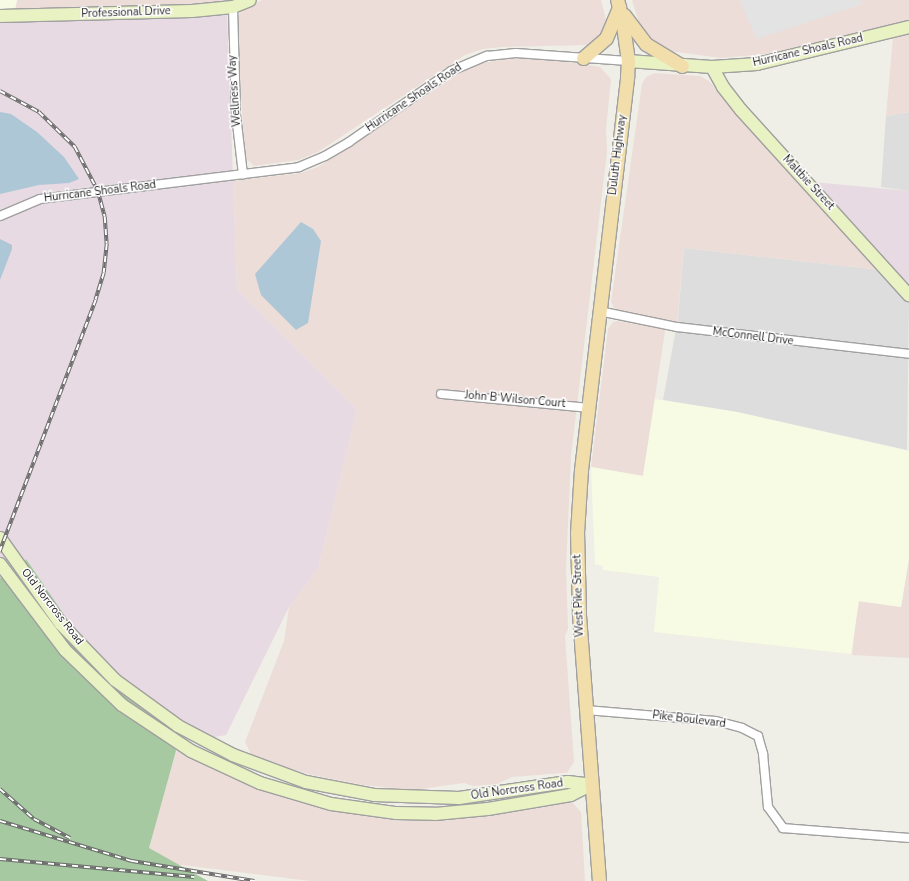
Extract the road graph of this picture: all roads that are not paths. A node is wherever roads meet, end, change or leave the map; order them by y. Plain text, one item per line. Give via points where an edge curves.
1 (250, 0) edge
2 (618, 3) edge
3 (233, 7) junction
4 (0, 16) edge
5 (909, 27) edge
6 (583, 58) junction
7 (628, 61) junction
8 (682, 66) junction
9 (712, 67) junction
10 (243, 175) junction
11 (0, 216) edge
12 (909, 295) edge
13 (599, 311) junction
14 (909, 354) edge
15 (441, 394) dead end
16 (588, 408) junction
17 (0, 538) edge
18 (0, 564) edge
19 (586, 710) junction
20 (590, 785) junction
21 (909, 838) edge
22 (599, 881) edge

1 - 3 main road, Professional Drive
2 - 6 main road via 606,38
2 - 7 main road, Duluth Highway
2 - 8 main road via 646,44
3 - 4 main road, Professional Drive via 192,11
3 - 10 street, Wellness Way via 236,115
5 - 9 main road, Hurricane Shoals Road via 783,59 757,64
6 - 7 street, Hurricane Shoals Road
6 - 10 street, Hurricane Shoals Road via 516,53 474,60 440,79 325,156 299,167
7 - 8 main road, Hurricane Shoals Road
7 - 13 main road, Duluth Highway
8 - 9 main road, Hurricane Shoals Road
9 - 12 main road, Maltbie Street via 722,87 741,110
10 - 11 street, Hurricane Shoals Road via 40,200
13 - 14 street, McConnell Drive via 677,328
13 - 16 main road, West Pike Street
15 - 16 street, John B Wilson Court
16 - 19 main road, West Pike Street via 577,533
17 - 20 main road, Old Norcross Road via 62,624 115,680 178,726 244,760 289,777 330,788 408,798 482,796 568,782
18 - 20 main road, Old Norcross Road via 64,650 122,705 191,751 260,783 331,804 396,813 435,814 488,809 571,795
19 - 20 main road, West Pike Street
19 - 21 street, Pike Boulevard via 716,721 742,728 758,736 763,754 768,807 782,828
20 - 22 main road, West Pike Street

